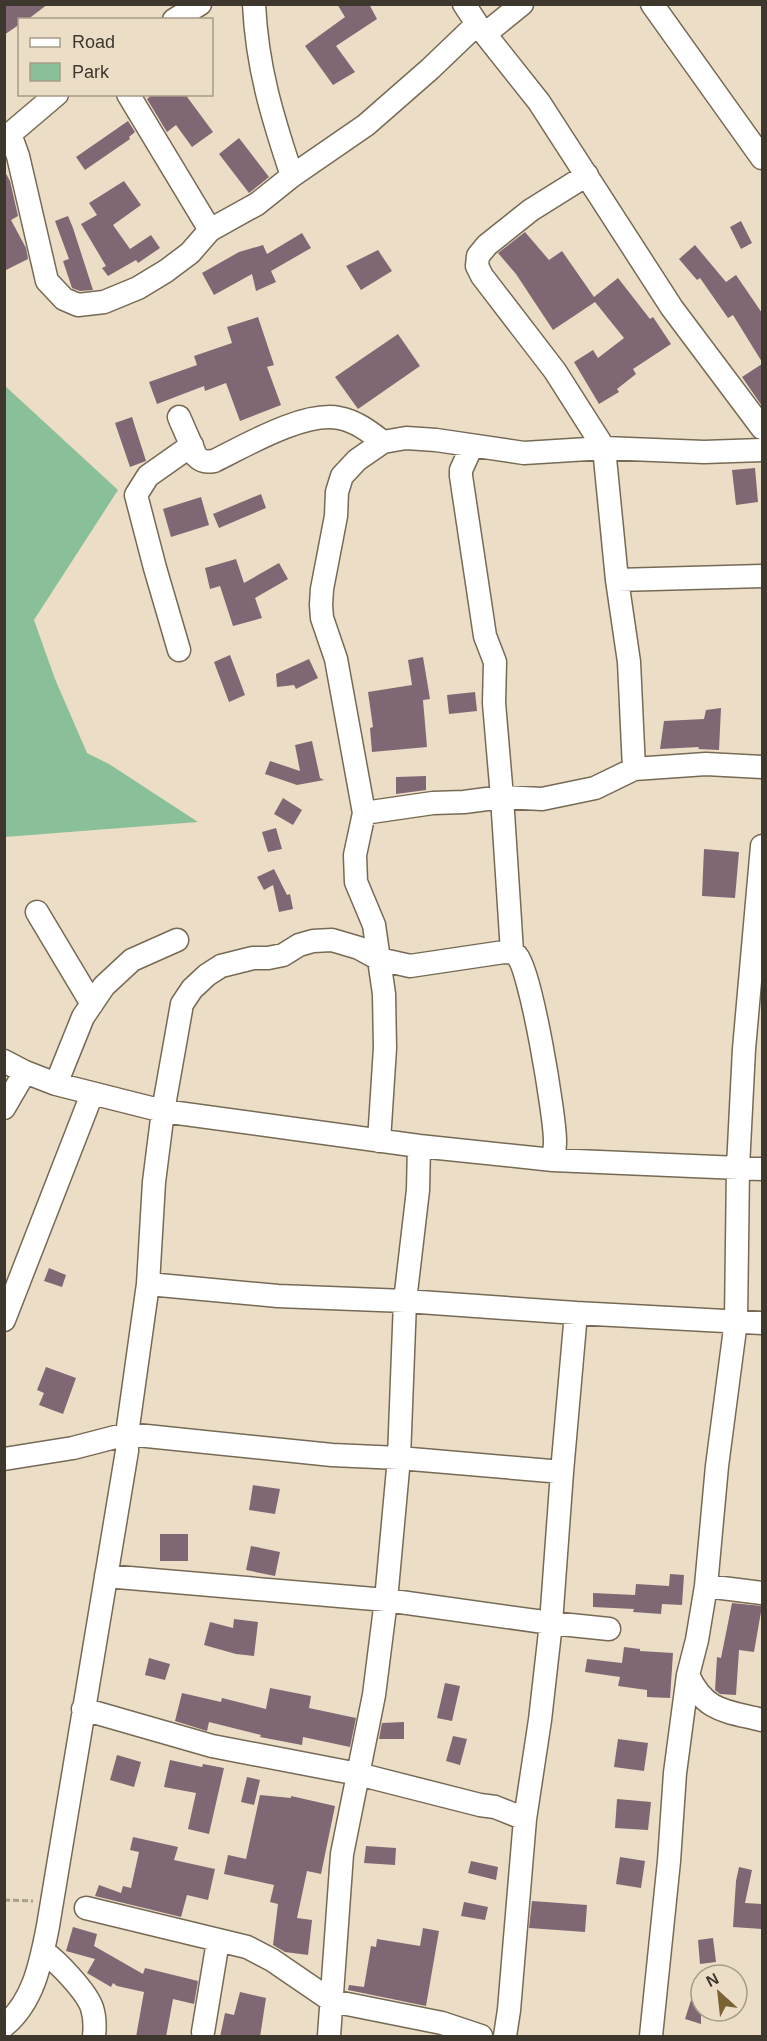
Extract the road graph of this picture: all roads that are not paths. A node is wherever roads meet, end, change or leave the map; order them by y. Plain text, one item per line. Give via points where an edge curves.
1 (200, 4) edge
2 (254, 4) edge
3 (464, 4) edge
4 (522, 4) edge
5 (652, 4) edge
6 (177, 18) edge
7 (481, 29) junction
8 (54, 96) edge
9 (129, 96) edge
10 (7, 129) edge
11 (762, 158) edge
12 (587, 175) junction
13 (292, 176) junction
14 (210, 230) junction
15 (179, 417) dead end
16 (762, 428) edge
17 (383, 442) junction
18 (192, 446) junction
19 (472, 446) junction
20 (604, 448) junction
21 (762, 450) edge
22 (762, 576) edge
23 (617, 580) junction
24 (179, 650) dead end
25 (762, 767) edge
26 (634, 769) junction
27 (502, 797) junction
28 (364, 813) junction
29 (762, 846) edge
30 (761, 873) edge
31 (37, 912) dead end
32 (177, 940) dead end
33 (512, 952) junction
34 (379, 959) junction
35 (92, 1004) junction
36 (753, 1046) edge
37 (4, 1061) edge
38 (25, 1072) junction
39 (56, 1084) junction
40 (92, 1094) junction
41 (4, 1108) edge
42 (163, 1112) junction
43 (379, 1141) junction
44 (419, 1146) junction
45 (553, 1160) junction
46 (738, 1167) junction
47 (762, 1169) edge
48 (148, 1284) junction
49 (405, 1301) junction
50 (576, 1313) junction
51 (4, 1320) edge
52 (736, 1321) junction
53 (762, 1323) edge
54 (127, 1434) junction
55 (399, 1458) junction
56 (4, 1459) edge
57 (561, 1472) junction
58 (106, 1576) junction
59 (706, 1586) junction
60 (762, 1593) edge
61 (386, 1600) junction
62 (551, 1623) junction
63 (609, 1629) dead end
64 (688, 1675) junction
65 (83, 1709) junction
66 (762, 1720) edge
67 (358, 1774) junction
68 (525, 1819) junction
69 (86, 1908) dead end
70 (219, 1941) junction
71 (43, 1951) junction
72 (332, 2001) junction
73 (4, 2026) edge
74 (203, 2032) dead end
75 (94, 2037) edge
76 (329, 2037) edge
77 (481, 2037) edge
78 (505, 2037) edge
79 (651, 2037) edge

1 - 6 street
2 - 13 street via 259,63
3 - 7 street
4 - 7 street
5 - 11 street
7 - 12 street via 539,102
7 - 13 street via 366,125
8 - 10 street
9 - 14 street
10 - 14 street via 18,156 47,281 64,299 78,305 104,302 138,288 190,253
12 - 16 street via 672,309
12 - 20 street via 531,210 487,245 478,256 477,266 555,371
13 - 14 street via 257,204
15 - 18 street
17 - 18 street via 358,424 339,417 298,423 214,461 201,460
17 - 19 street via 406,438
17 - 28 street via 342,476 321,605 336,659
18 - 24 street via 148,477 136,495
19 - 20 street via 524,453
19 - 27 street via 461,476 485,636 495,662 494,703
20 - 21 street
20 - 23 street
22 - 23 street
23 - 26 street via 629,662
25 - 26 street via 706,764
26 - 27 street via 596,788 542,799
27 - 28 street
27 - 33 street
28 - 34 street via 354,868 374,926
29 - 30 street
30 - 36 street
31 - 35 street
32 - 35 street via 132,960 104,986
33 - 34 street via 410,966
33 - 45 street via 518,956 527,979 543,1056 555,1141
34 - 42 street via 332,940 314,941 283,955 221,966 207,975 182,1004
34 - 43 street via 385,1048
35 - 39 street
36 - 46 street
37 - 38 street
38 - 39 street
38 - 41 street
39 - 40 street
40 - 42 street
40 - 51 street
42 - 43 street
42 - 48 street
43 - 44 street
44 - 45 street
44 - 49 street
45 - 46 street
46 - 47 street
46 - 52 street
48 - 49 street via 278,1296
48 - 54 street
49 - 50 street
49 - 55 street
50 - 52 street
50 - 57 street
52 - 53 street
52 - 59 street
54 - 55 street
54 - 56 street
54 - 58 street
55 - 57 street
55 - 61 street
57 - 62 street
58 - 61 street
58 - 65 street
59 - 60 street
59 - 64 street
61 - 62 street
61 - 67 street via 374,1695
62 - 63 street
62 - 68 street
64 - 66 street via 694,1689 710,1705
64 - 79 street
65 - 67 street via 212,1746
65 - 71 street
67 - 68 street via 495,1807
67 - 72 street via 342,1854
68 - 78 street
69 - 70 street
70 - 72 street via 247,1947 272,1960
70 - 74 street
71 - 73 street via 27,1997
71 - 75 street via 58,1962 90,2001
72 - 76 street
72 - 77 street via 442,2024

